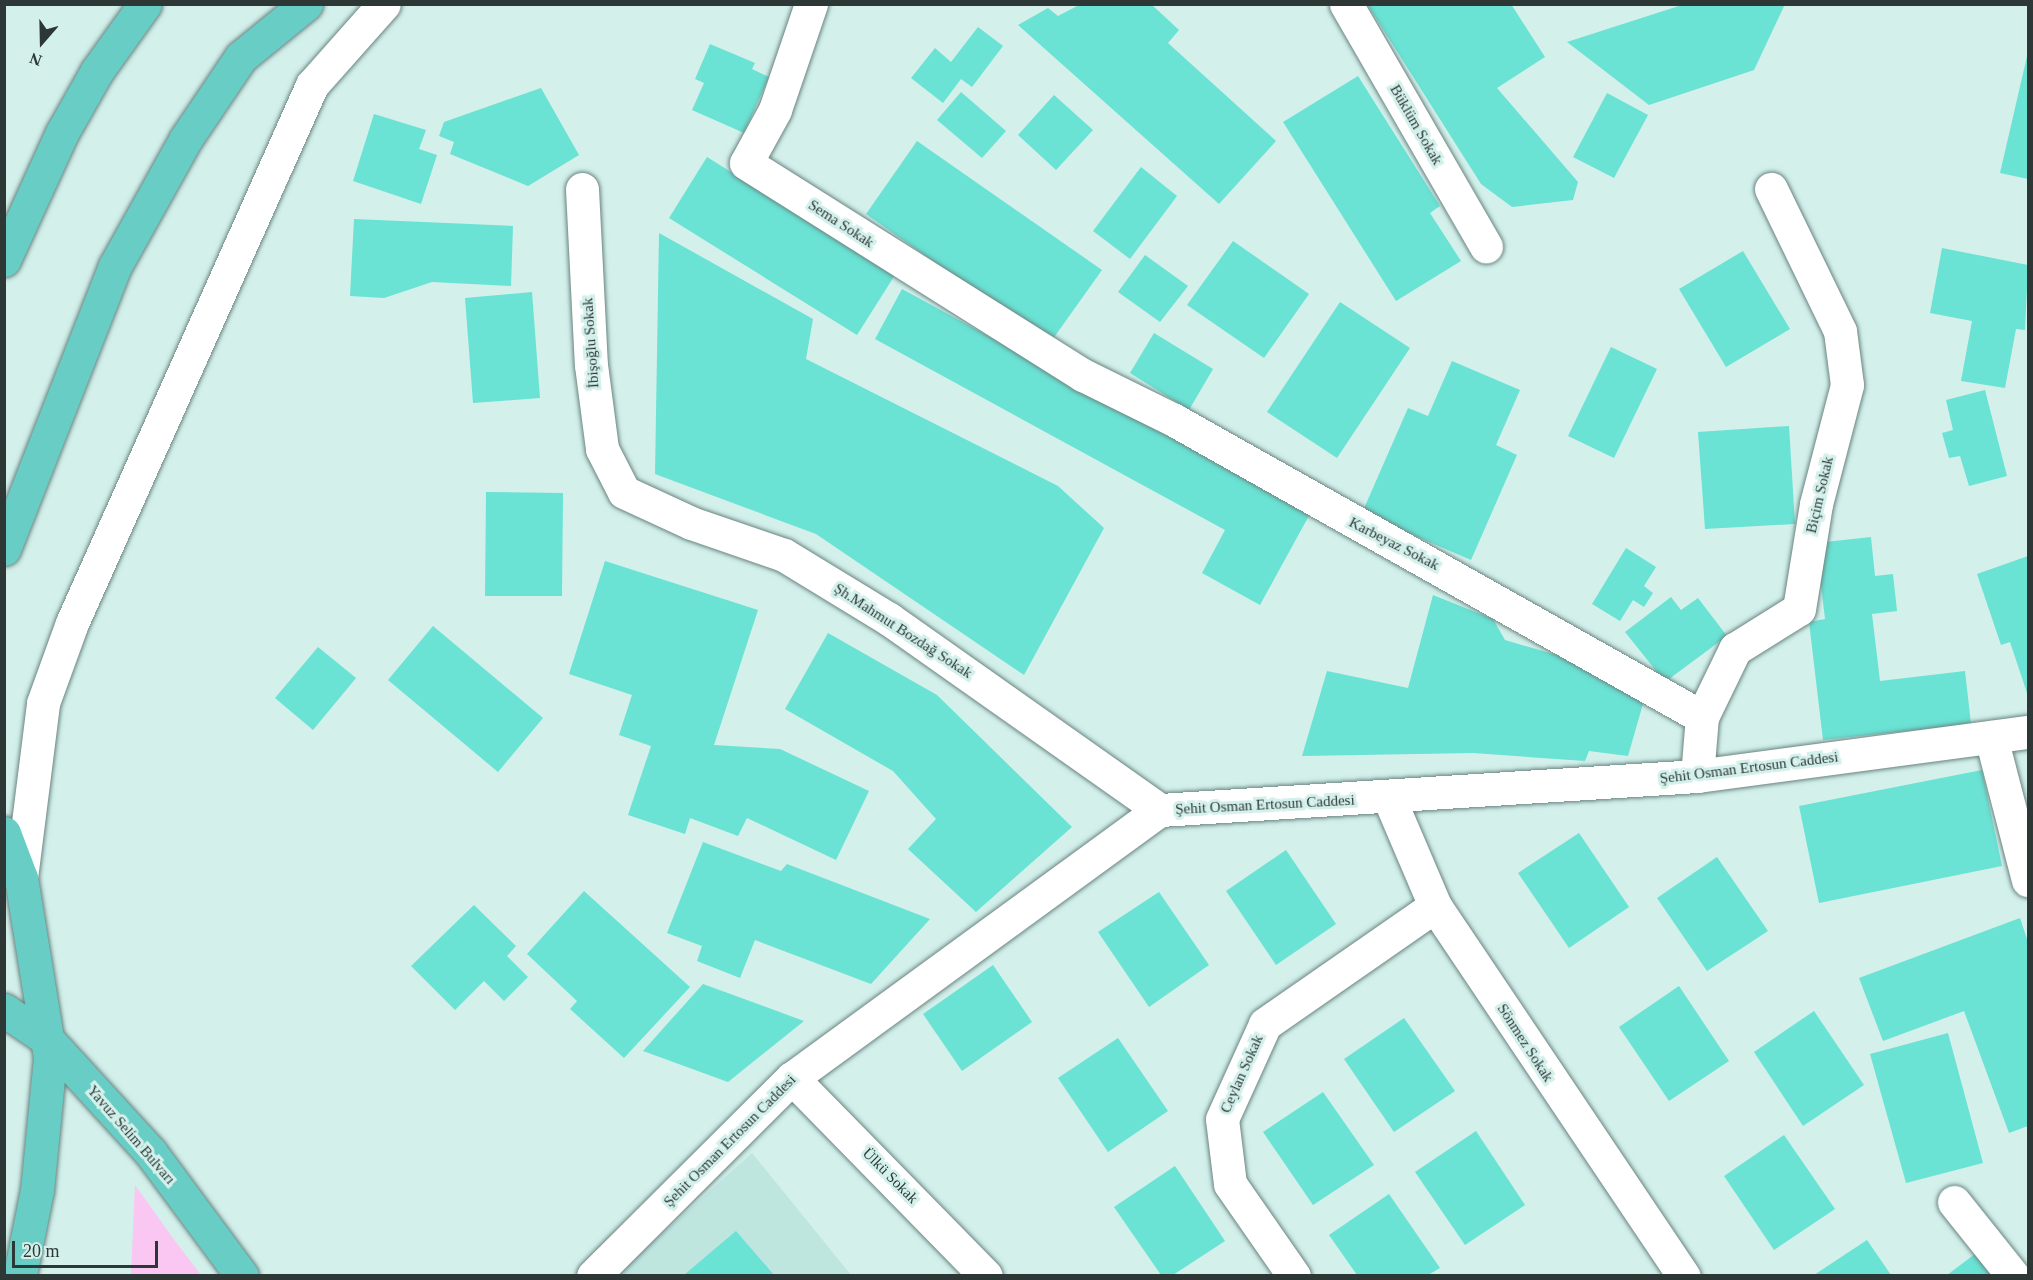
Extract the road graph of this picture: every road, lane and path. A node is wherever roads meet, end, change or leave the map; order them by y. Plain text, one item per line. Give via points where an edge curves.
1 (145, 4) edge
2 (306, 4) edge
3 (384, 4) edge
4 (811, 4) edge
5 (1346, 4) edge
6 (582, 189) dead end
7 (1771, 189) dead end
8 (1486, 246) dead end
9 (4, 260) edge
10 (1083, 375) joint
11 (624, 492) joint
12 (4, 549) edge
13 (1702, 717) junction
14 (2028, 732) edge
15 (1991, 737) junction
16 (1697, 776) junction
17 (1389, 798) junction
18 (1160, 810) junction
19 (4, 833) edge
20 (21, 878) junction
21 (2028, 880) edge
22 (1435, 906) junction
23 (4, 1010) edge
24 (47, 1039) junction
25 (792, 1078) junction
26 (1954, 1202) dead end
27 (18, 1268) edge
28 (242, 1275) edge
29 (593, 1275) edge
30 (986, 1275) edge
31 (1294, 1275) edge
32 (1684, 1275) edge
33 (2013, 1275) edge

1 - 9 main road via 108,53 62,133
2 - 12 main road via 241,57 185,140 115,266
3 - 20 street via 312,85 72,623 43,703
4 - 10 street, Sema Sokak via 776,110 746,163
5 - 8 street, Büklüm Sokak
6 - 11 street, İbişoğlu Sokak via 601,439
7 - 13 street, Biçim Sokak via 1840,331 1847,385 1816,504 1799,609 1735,649
10 - 13 street, Karbeyaz Sokak via 1174,420
11 - 18 street, Şh.Mahmut Bozdağ Sokak via 691,523 784,555 898,625
13 - 16 street, Biçim Sokak
14 - 15 street, Şehit Osman Ertosun Caddesi
15 - 16 street, Şehit Osman Ertosun Caddesi
15 - 21 street
16 - 17 street, Şehit Osman Ertosun Caddesi
17 - 18 street, Şehit Osman Ertosun Caddesi
17 - 22 street, Sönmez Sokak
18 - 25 street, Şehit Osman Ertosun Caddesi
19 - 20 main road
20 - 24 main road
22 - 31 street, Ceylan Sokak via 1265,1024 1222,1119 1230,1184
22 - 32 street, Sönmez Sokak
23 - 24 main road, Yavuz Selim Bulvarı
24 - 27 main road via 50,1101
24 - 28 main road, Yavuz Selim Bulvarı via 151,1153
25 - 29 street, Şehit Osman Ertosun Caddesi
25 - 30 street, Ülkü Sokak
26 - 33 street

